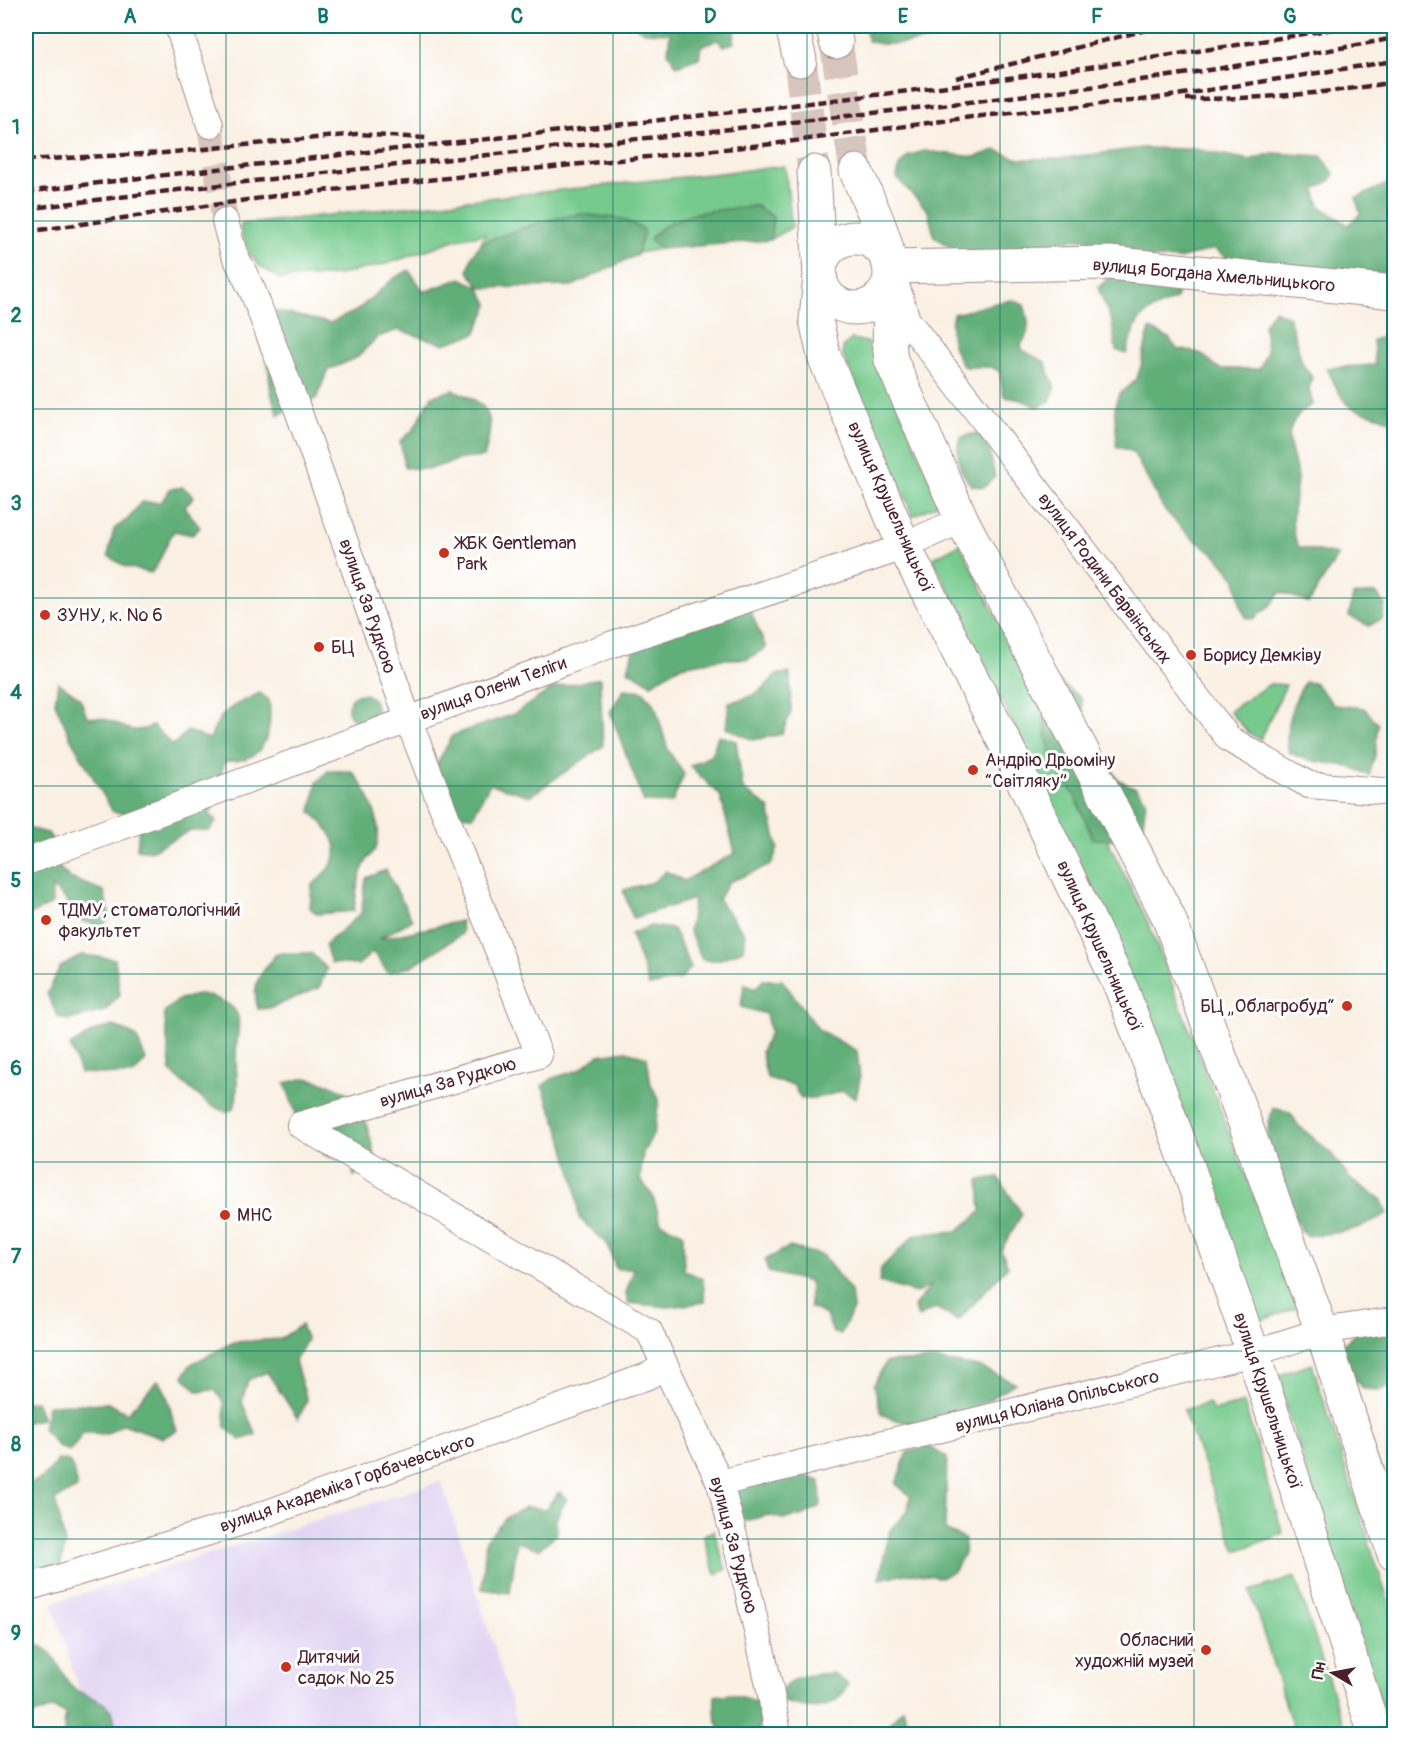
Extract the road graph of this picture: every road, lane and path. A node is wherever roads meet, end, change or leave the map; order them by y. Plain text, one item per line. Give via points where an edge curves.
1 (178, 26) edge
2 (792, 26) edge
3 (800, 60) tunnel mouth
4 (210, 125) tunnel mouth
5 (856, 171) tunnel mouth
6 (814, 172) tunnel mouth
7 (225, 221) tunnel mouth
8 (890, 267) junction
9 (820, 274) junction
10 (1395, 292) edge
11 (962, 520) junction
12 (904, 546) junction
13 (408, 719) junction
14 (1395, 792) edge
15 (26, 862) edge
16 (1395, 1320) edge
17 (1322, 1331) junction
18 (1254, 1353) junction
19 (664, 1366) junction
20 (720, 1484) junction
21 (1395, 1554) edge
22 (26, 1588) edge
23 (778, 1734) edge
24 (1375, 1734) edge

1 - 4 street
2 - 3 main road
5 - 8 main road
6 - 9 main road, вулиця Крушельницької
7 - 13 street, вулиця За Рудкою via 233,251 296,402
8 - 9 main road via 877,245 865,238 852,238 839,241 828,250
8 - 9 main road via 889,284 881,298 856,309 831,299
8 - 10 main road, вулиця Богдана Хмельницького via 1109,262
8 - 11 main road via 891,360
8 - 14 street, вулиця Родини Барвінських via 907,320 1229,739 1309,785
9 - 12 main road, вулиця Крушельницької via 816,320 824,356
11 - 12 street, вулиця Олени Теліги
11 - 17 main road via 1168,916
12 - 13 street, вулиця Олени Теліги via 610,645
12 - 18 main road, вулиця Крушельницької via 1008,748 1122,990
13 - 15 street, вулиця Олени Теліги
13 - 19 street, вулиця За Рудкою via 539,1055 300,1125 649,1331
16 - 17 street, вулиця Юліана Опільського
17 - 18 street, вулиця Юліана Опільського
17 - 21 main road
18 - 20 street, вулиця Юліана Опільського
18 - 24 main road, вулиця Крушельницької
19 - 20 street, вулиця За Рудкою
19 - 22 street, вулиця Академіка Горбачевського via 648,1376 245,1521
20 - 23 street, вулиця За Рудкою

